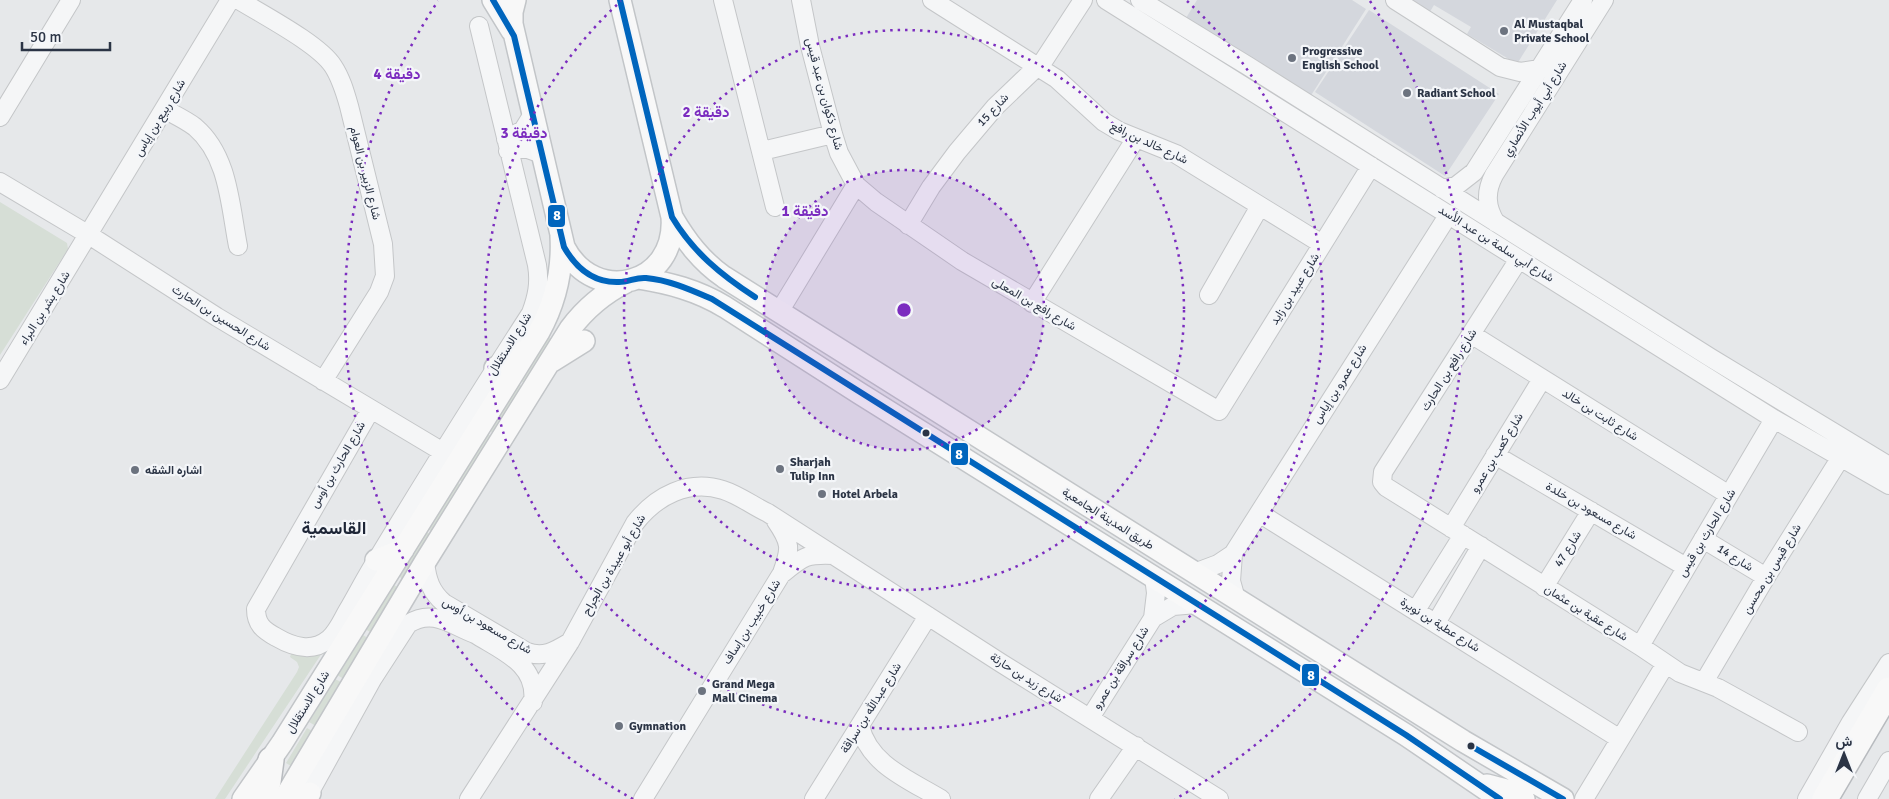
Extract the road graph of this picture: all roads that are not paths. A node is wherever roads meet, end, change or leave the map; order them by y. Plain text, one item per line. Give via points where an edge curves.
1 (72, 0) edge
2 (230, 0) edge
3 (239, 0) edge
4 (493, 0) edge
5 (515, 0) edge
6 (723, 0) edge
7 (802, 0) edge
8 (932, 0) edge
9 (1083, 0) edge
10 (1106, 0) edge
11 (1171, 0) edge
12 (1395, 0) edge
13 (1583, 0) edge
14 (1604, 0) edge
15 (1144, 3) edge
16 (623, 5) edge
17 (479, 26) dead end
18 (514, 36) junction
19 (1544, 62) junction
20 (1038, 67) junction
21 (164, 109) junction
22 (532, 114) junction
23 (1530, 116) junction
24 (0, 117) edge
25 (833, 134) junction
26 (1136, 138) junction
27 (507, 145) junction
28 (762, 151) junction
29 (542, 154) junction
30 (1371, 166) junction
31 (0, 182) edge
32 (856, 185) junction
33 (1442, 189) junction
34 (1260, 206) junction
35 (775, 207) dead end
36 (1449, 214) junction
37 (672, 217) junction
38 (1496, 223) junction
39 (908, 225) junction
40 (89, 236) junction
41 (561, 236) junction
42 (1322, 244) junction
43 (238, 246) dead end
44 (1519, 259) junction
45 (633, 280) junction
46 (1209, 295) dead end
47 (1032, 303) junction
48 (779, 312) junction
49 (1471, 334) junction
50 (584, 341) dead end
51 (527, 350) junction
52 (547, 364) junction
53 (495, 368) junction
54 (1542, 379) junction
55 (0, 380) edge
56 (323, 381) junction
57 (371, 409) junction
58 (1219, 412) joint
59 (1774, 419) junction
60 (503, 437) junction
61 (443, 452) junction
62 (1495, 455) junction
63 (1873, 456) junction
64 (1841, 457) junction
65 (510, 460) dead end
66 (1889, 466) edge
67 (1382, 482) joint
68 (1889, 485) edge
69 (1729, 496) junction
70 (1591, 511) junction
71 (1260, 513) junction
72 (773, 517) junction
73 (1457, 532) junction
74 (1703, 539) junction
75 (1481, 546) junction
76 (403, 550) junction
77 (439, 551) junction
78 (1233, 554) junction
79 (834, 555) junction
80 (376, 560) junction
81 (1686, 567) junction
82 (782, 573) junction
83 (1194, 573) junction
84 (1154, 577) junction
85 (1766, 577) junction
86 (1544, 587) junction
87 (1236, 599) junction
88 (1197, 604) junction
89 (1416, 610) junction
90 (928, 616) junction
91 (1153, 618) junction
92 (392, 619) junction
93 (1436, 623) junction
94 (338, 627) joint
95 (475, 634) junction
96 (570, 642) junction
97 (1640, 646) junction
98 (1889, 663) edge
99 (1665, 665) junction
100 (1704, 682) junction
101 (1889, 690) edge
102 (533, 702) junction
103 (1090, 718) junction
104 (1889, 723) edge
105 (860, 726) junction
106 (1798, 732) dead end
107 (1620, 739) junction
108 (1136, 746) junction
109 (271, 760) junction
110 (1889, 761) edge
111 (1477, 784) junction
112 (306, 797) edge
113 (243, 799) edge
114 (261, 799) edge
115 (284, 799) edge
116 (469, 799) edge
117 (643, 799) edge
118 (814, 799) edge
119 (941, 799) edge
120 (1099, 799) edge
121 (1219, 799) edge
122 (1500, 799) edge
123 (1524, 799) edge
124 (1563, 799) edge
125 (1584, 799) edge
126 (1807, 799) edge
127 (1825, 799) edge
128 (1844, 799) edge
129 (1867, 799) edge

1 - 24 street
2 - 21 street, شارع ربيع بن إياس
3 - 56 street, شارع الزبير بن العوام via 319,50 333,66 349,106 383,244 385,276 379,292
4 - 18 main road
5 - 18 main road
6 - 28 street
7 - 25 street, شارع ذكوان بن عبد قيس via 810,46
8 - 20 street, شارع خالد بن رافع
9 - 20 street, شارع 15
10 - 30 street, شارع أبي سلمة بن عبد الأسد
11 - 15 street via 1163,4
12 - 19 street via 1500,67 1520,72
13 - 19 street, شارع أبي أيوب الأنصاري
14 - 23 street, شارع أبي أيوب الأنصاري
15 - 33 street, شارع أبي سلمة بن عبد الأسد
16 - 37 main road
17 - 27 street, شارع الاستقلال
18 - 22 main road
19 - 23 street via 1548,65 1544,75 1527,102
19 - 33 street, شارع أبي أيوب الأنصاري via 1474,172 1456,186
20 - 26 street, شارع خالد بن رافع via 1057,79 1104,122
20 - 39 street, شارع 15 via 1000,102 956,152
21 - 40 street, شارع ربيع بن إياس
21 - 43 street via 195,127 214,150 224,176
22 - 27 street via 523,130
22 - 29 main road
23 - 38 street, شارع أبي أيوب الأنصاري via 1490,183 1489,208
25 - 28 street
25 - 32 street, شارع ذكوان بن عبد قيس
26 - 34 street, شارع خالد بن رافع via 1176,154
26 - 47 street
27 - 29 street
27 - 53 street, شارع الاستقلال via 539,278 531,313
28 - 35 street
29 - 41 main road
30 - 36 street, شارع أبي سلمة بن عبد الأسد
30 - 42 street, شارع عبيد بن زايد
31 - 40 street, شارع الحسين بن الحارث
32 - 39 street, شارع رافع بن المعلى
32 - 48 street
33 - 38 street, شارع أبي سلمة بن عبد الأسد
34 - 42 street, شارع خالد بن رافع
34 - 46 street
36 - 44 street, شارع أبي سلمة بن عبد الأسد
36 - 71 street, شارع عمرو بن إياس
37 - 45 main road via 672,238 663,258 647,273
37 - 48 main road, طريق المدينة الجامعية via 707,264
38 - 63 street, شارع أبي سلمة بن عبد الأسد
39 - 47 street, شارع رافع بن المعلى
40 - 55 street, شارع بشر بن البراء
40 - 56 street, شارع الحسين بن الحارث
41 - 45 main road, طريق المدينة الجامعية via 569,257 585,273 606,281
41 - 51 main road, شارع الاستقلال via 561,267 554,297
42 - 58 street, شارع عبيد بن زايد
44 - 49 street, شارع رافع بن الحارث
44 - 59 street, شارع أبي سلمة بن عبد الأسد
45 - 52 main road via 610,291 585,311
45 - 84 main road, طريق المدينة الجامعية via 672,284 712,299
47 - 58 street, شارع رافع بن المعلى
48 - 83 main road, طريق المدينة الجامعية
49 - 54 street, شارع ثابت بن خالد
49 - 67 street, شارع رافع بن الحارث via 1383,472
50 - 52 main road
51 - 53 main road
51 - 76 main road, شارع الاستقلال
52 - 60 main road
53 - 61 street, شارع الاستقلال
54 - 62 street, شارع كعب بن عمرو
54 - 69 street, شارع ثابت بن خالد
56 - 57 street, شارع الحسين بن الحارث
57 - 61 street, شارع الحسين بن الحارث
57 - 94 street, شارع الحارث بن أوس via 256,608 259,625 265,631 294,646 316,646 329,639
59 - 64 street, شارع أبي سلمة بن عبد الأسد
59 - 69 street, شارع الحارث بن قيس
60 - 65 main road
60 - 77 main road
61 - 80 street, شارع الاستقلال
62 - 70 street, شارع مسعود بن خلدة
62 - 73 street, شارع كعب بن عمرو
63 - 64 street via 1862,463
63 - 66 street, شارع أبي سلمة بن عبد الأسد
64 - 68 street, شارع أبي سلمة بن عبد الأسد
64 - 85 street, شارع قيس بن محسن
67 - 73 street, شارع عقبة بن عثمان
69 - 74 street, شارع الحارث بن قيس
70 - 81 street, شارع مسعود بن خلدة
70 - 86 street, شارع 47
71 - 78 street, شارع عمرو بن إياس
71 - 89 street, شارع عطية بن نويرة
72 - 79 street, شارع أبو عبيدة بن الجراح
72 - 82 street, شارع خبيب بن إساف via 789,544
72 - 96 street, شارع أبو عبيدة بن الجراح via 729,493 703,487 685,488 656,501 635,523
73 - 75 street, شارع عقبة بن عثمان
73 - 89 street, شارع كعب بن عمرو
74 - 81 street, شارع الحارث بن قيس
74 - 85 street, شارع 14
75 - 86 street, شارع عقبة بن عثمان
75 - 93 street
76 - 80 main road
76 - 109 main road, شارع الاستقلال
77 - 92 main road
77 - 96 street, شارع مسعود بن أوس via 428,582 444,603 527,652 545,654
78 - 83 street, شارع عمرو بن إياس
78 - 87 street, شارع عمرو بن إياس via 1231,581
79 - 82 street, شارع خبيب بن إساف via 807,555
79 - 90 street, شارع زيد بن حارثة
80 - 94 street, شارع الاستقلال
81 - 97 street, شارع الحارث بن قيس
82 - 117 street, شارع خبيب بن إساف
83 - 87 main road, طريق المدينة الجامعية
84 - 88 main road, طريق المدينة الجامعية
84 - 91 street, شارع سراقة بن عمرو via 1156,602
85 - 100 street, شارع قيس بن محسن
86 - 97 street, شارع عقبة بن عثمان
87 - 124 main road, طريق المدينة الجامعية via 1463,741
88 - 91 street, شارع سراقة بن عمرو via 1174,606
88 - 111 main road, طريق المدينة الجامعية via 1406,735
89 - 93 street, شارع عطية بن نويرة
90 - 103 street, شارع زيد بن حارثة
90 - 105 street, شارع عبدالله بن سراقة
91 - 103 street, شارع سراقة بن عمرو
92 - 95 street, شارع مسعود بن أوس via 410,609 428,608 443,613
92 - 115 main road
93 - 107 street, شارع عطية بن نويرة
95 - 102 street, شارع مسعود بن أوس via 530,674
95 - 112 street via 435,617 426,616 408,624 373,678
96 - 102 street, شارع أبو عبيدة بن الجراح
97 - 99 street, شارع عقبة بن عثمان
98 - 126 street
99 - 100 street, شارع عقبة بن عثمان
99 - 107 street
100 - 106 street, شارع عقبة بن عثمان
101 - 127 highway
102 - 116 street, شارع أبو عبيدة بن الجراح
103 - 108 street, شارع زيد بن حارثة
104 - 128 highway
105 - 118 street, شارع عبدالله بن سراقة
105 - 119 street via 867,745 880,761
107 - 125 street
108 - 120 street
108 - 121 street, شارع زيد بن حارثة
109 - 113 main road, شارع الاستقلال
109 - 114 highway via 268,782
110 - 129 street
111 - 122 main road, طريق المدينة الجامعية
111 - 123 main road via 1506,790

